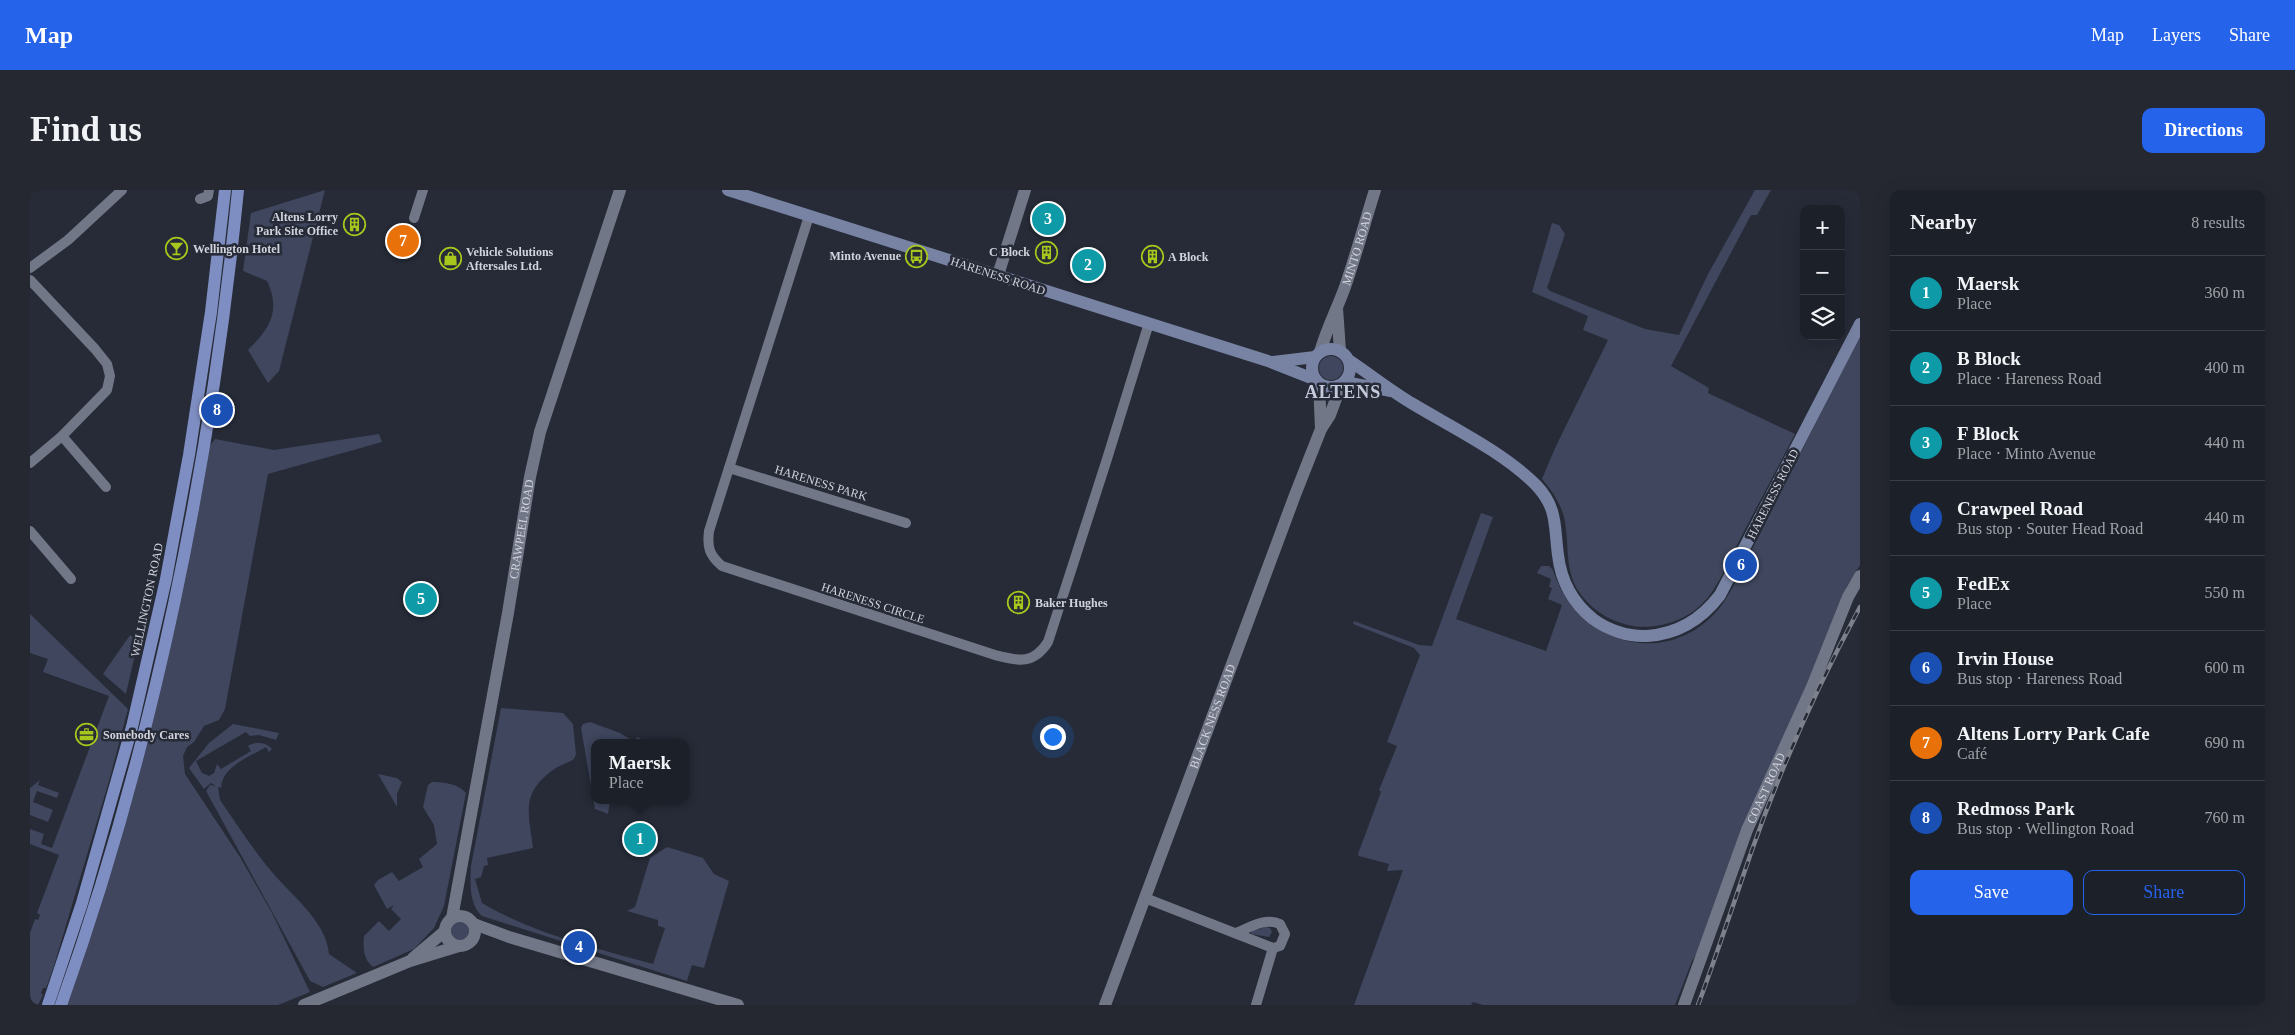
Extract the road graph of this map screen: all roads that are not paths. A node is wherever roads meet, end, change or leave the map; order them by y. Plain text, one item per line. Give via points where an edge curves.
1 (122, 190) edge
2 (209, 190) edge
3 (225, 190) edge
4 (238, 190) edge
5 (423, 190) edge
6 (620, 190) edge
7 (728, 190) edge
8 (1025, 190) edge
9 (1375, 190) edge
10 (200, 199) dead end
11 (810, 216) junction
12 (414, 218) dead end
13 (30, 268) edge
14 (998, 275) junction
15 (32, 286) edge
16 (1337, 308) junction
17 (1149, 323) junction
18 (1860, 324) edge
19 (1340, 351) junction
20 (1318, 355) junction
21 (1268, 361) junction
22 (1350, 362) junction
23 (1317, 382) junction
24 (1343, 384) junction
25 (1393, 391) junction
26 (1321, 429) junction
27 (62, 436) junction
28 (30, 463) edge
29 (729, 468) junction
30 (106, 487) dead end
31 (906, 523) dead end
32 (30, 531) edge
33 (1860, 576) edge
34 (71, 579) dead end
35 (460, 878) junction
36 (1145, 898) junction
37 (452, 918) junction
38 (470, 921) junction
39 (445, 931) junction
40 (1236, 934) junction
41 (509, 937) junction
42 (472, 940) junction
43 (459, 946) junction
44 (1273, 948) junction
45 (410, 962) junction
46 (48, 1005) edge
47 (61, 1005) edge
48 (304, 1005) edge
49 (738, 1005) edge
50 (1104, 1005) edge
51 (1256, 1005) edge
52 (1684, 1005) edge

1 - 13 street via 68,240
2 - 10 street via 208,196
3 - 46 main road, WELLINGTON ROAD via 187,472 166,579 132,727 82,903
4 - 47 main road, WELLINGTON ROAD via 207,424 168,630 127,796
5 - 12 street
6 - 35 street, CRAWPEEL ROAD via 540,432
7 - 11 main road, HARENESS ROAD
8 - 14 street
9 - 16 street, MINTO ROAD
11 - 14 main road, HARENESS ROAD
11 - 29 street, HARENESS CIRCLE
14 - 17 main road, HARENESS ROAD
15 - 27 street via 95,350 109,369 107,390
16 - 19 street, MINTO ROAD
16 - 20 street, MINTO ROAD
17 - 21 main road, HARENESS ROAD
17 - 29 street, HARENESS CIRCLE via 1048,642 1037,656 1030,659 996,655 722,566 711,555 708,542
18 - 25 main road, HARENESS ROAD via 1720,595 1696,620 1683,628 1657,635 1643,636 1613,630 1587,614 1577,604 1563,578 1556,524 1546,498 1513,465
19 - 20 main road via 1330,348
19 - 22 main road
20 - 21 main road, HARENESS ROAD
20 - 23 main road via 1312,371
21 - 23 main road, HARENESS ROAD
22 - 24 main road via 1351,370
22 - 25 main road, HARENESS ROAD
23 - 24 main road via 1330,388
23 - 26 street, BLACK NESS ROAD
24 - 25 main road
24 - 26 street, BLACK NESS ROAD
26 - 36 street, BLACK NESS ROAD
27 - 28 street
27 - 30 street
29 - 31 street, HARENESS PARK
32 - 34 street
33 - 52 street, COAST ROAD via 1747,830
35 - 37 street, CRAWPEEL ROAD
35 - 38 street, CRAWPEEL ROAD
36 - 40 street
36 - 50 street, BLACK NESS ROAD
37 - 38 street via 462,916
37 - 39 street
38 - 41 street
38 - 42 street via 475,932
39 - 43 street via 448,940
39 - 45 street
40 - 44 street
40 - 44 street via 1259,924 1277,922 1285,934 1280,946
41 - 42 street
41 - 49 street
42 - 43 street
43 - 45 street
44 - 51 street
45 - 48 street

